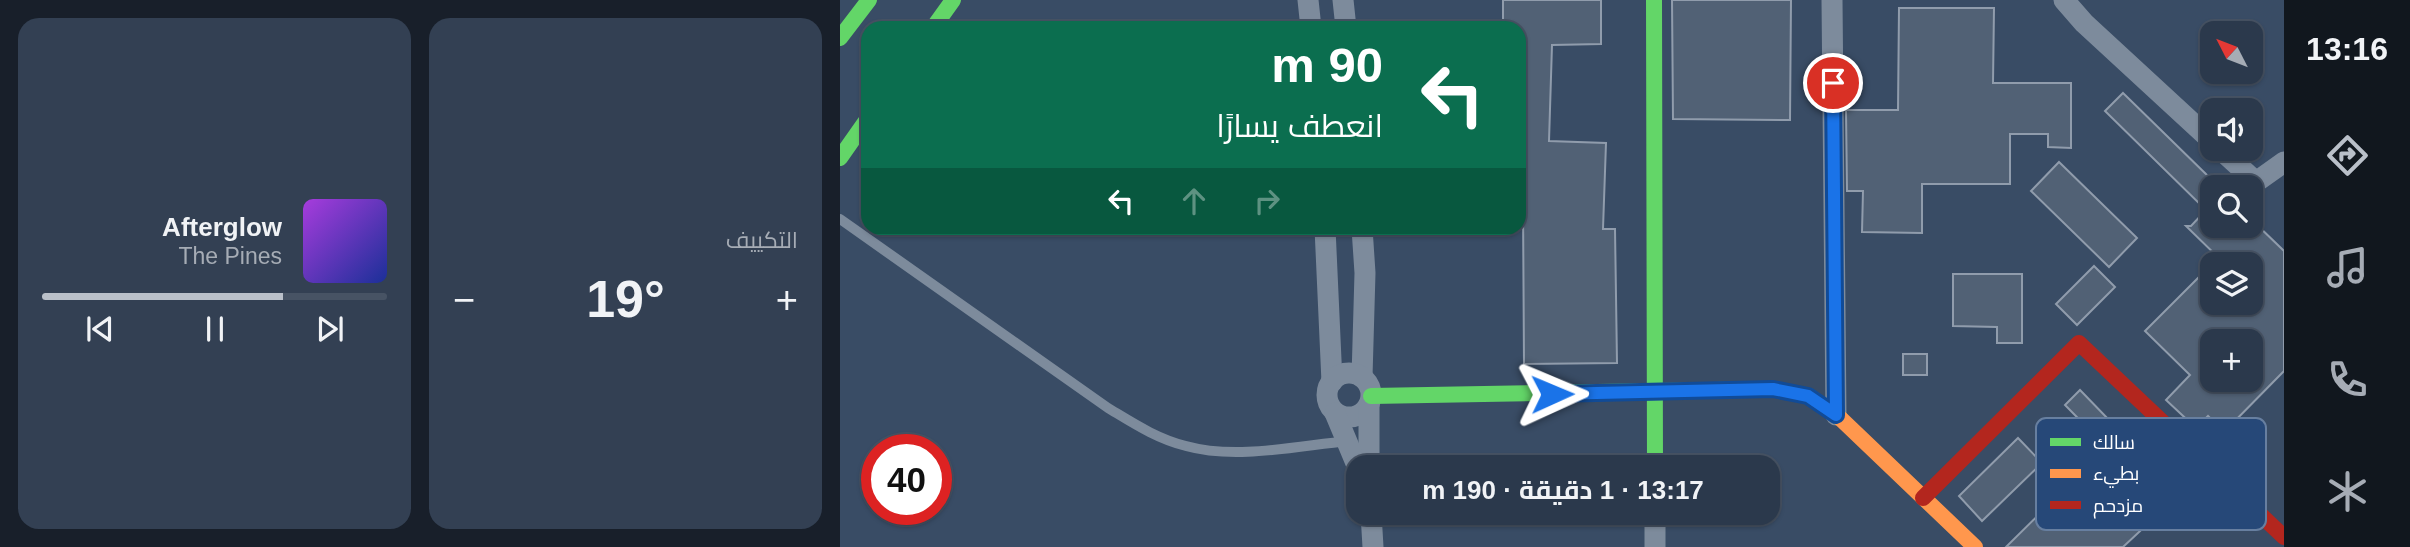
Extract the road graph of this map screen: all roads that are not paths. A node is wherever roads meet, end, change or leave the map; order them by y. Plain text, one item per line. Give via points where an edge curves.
1 (869, 0) edge
2 (953, 0) edge
3 (1308, 0) edge
4 (1343, 0) edge
5 (1654, 0) edge
6 (1832, 0) edge
7 (2064, 0) edge
8 (938, 21) edge
9 (1310, 21) edge
10 (1345, 21) edge
11 (840, 38) edge
12 (861, 128) edge
13 (2200, 130) edge
14 (840, 158) edge
15 (2233, 161) edge
16 (2284, 162) edge
17 (840, 219) edge
18 (861, 234) edge
19 (863, 235) edge
20 (1325, 235) edge
21 (1362, 235) edge
22 (1332, 382) junction
23 (1655, 392) junction
24 (1368, 393) junction
25 (1335, 412) junction
26 (1836, 415) junction
27 (2159, 418) edge
28 (1348, 441) junction
29 (1353, 455) edge
30 (1369, 455) edge
31 (1655, 455) edge
32 (1923, 498) junction
33 (2266, 520) edge
34 (1372, 525) edge
35 (1655, 525) edge
36 (2284, 537) edge
37 (1373, 547) edge
38 (1655, 547) edge
39 (1975, 547) edge

1 - 11 main road
2 - 8 main road
3 - 9 street
4 - 10 street
5 - 23 main road
6 - 26 street
7 - 13 street
12 - 14 main road
15 - 16 street via 2256,182
17 - 18 lane
19 - 28 lane via 1150,433 1187,447 1232,451
20 - 22 street
21 - 24 street
22 - 24 street via 1342,373
22 - 25 street via 1327,394
23 - 24 main road
23 - 26 main road via 1773,389 1808,396
23 - 31 main road
24 - 25 street via 1355,416
24 - 30 street
25 - 28 street
26 - 32 main road
27 - 32 main road via 2079,342
28 - 29 street
32 - 39 main road
33 - 36 main road
34 - 37 street
35 - 38 street

